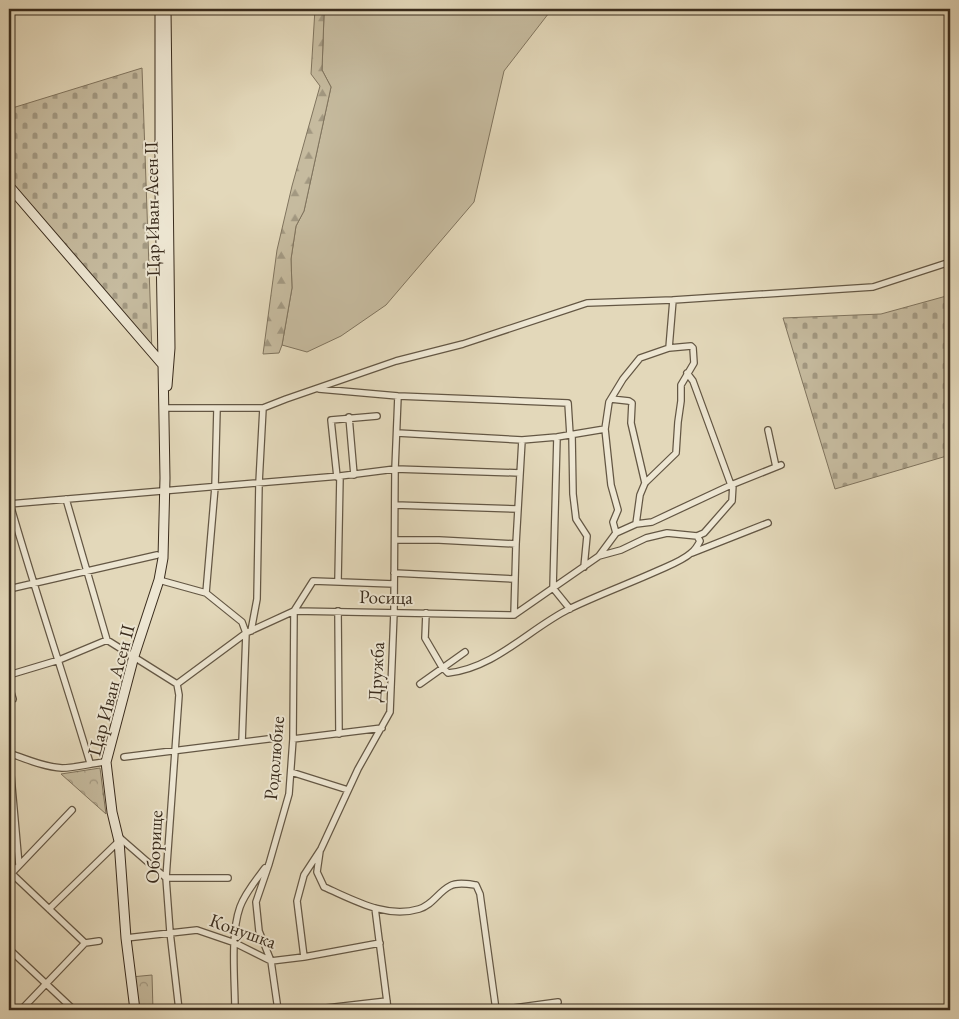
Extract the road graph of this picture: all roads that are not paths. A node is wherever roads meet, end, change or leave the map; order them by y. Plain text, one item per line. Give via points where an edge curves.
1 (160, 9) edge
2 (166, 9) edge
3 (9, 186) edge
4 (950, 262) edge
5 (673, 300) junction
6 (669, 348) junction
7 (163, 365) junction
8 (169, 373) junction
9 (687, 373) junction
10 (317, 389) junction
11 (398, 396) junction
12 (611, 399) junction
13 (164, 408) junction
14 (263, 408) junction
15 (217, 409) junction
16 (377, 416) dead end
17 (349, 417) junction
18 (605, 429) junction
19 (768, 430) dead end
20 (397, 433) junction
21 (571, 435) junction
22 (557, 437) junction
23 (522, 440) junction
24 (395, 469) junction
25 (520, 473) junction
26 (354, 474) junction
27 (339, 477) junction
28 (259, 483) junction
29 (645, 483) junction
30 (732, 485) junction
31 (215, 488) junction
32 (164, 491) junction
33 (66, 499) junction
34 (9, 504) edge
35 (395, 505) junction
36 (518, 509) junction
37 (768, 523) dead end
38 (636, 524) junction
39 (616, 534) junction
40 (699, 538) junction
41 (395, 540) junction
42 (516, 544) junction
43 (709, 546) junction
44 (692, 553) junction
45 (157, 555) dead end
46 (599, 556) junction
47 (584, 567) junction
48 (88, 570) junction
49 (394, 573) junction
50 (514, 578) junction
51 (159, 580) junction
52 (338, 581) junction
53 (33, 584) junction
54 (394, 584) junction
55 (552, 588) junction
56 (9, 589) edge
57 (206, 593) junction
58 (570, 609) junction
59 (294, 611) junction
60 (338, 611) junction
61 (394, 612) junction
62 (426, 613) junction
63 (514, 614) junction
64 (249, 632) junction
65 (107, 640) junction
66 (465, 652) dead end
67 (134, 656) junction
68 (59, 660) junction
69 (442, 667) junction
70 (9, 675) edge
71 (177, 684) junction
72 (420, 684) dead end
73 (9, 686) edge
74 (13, 699) dead end
75 (382, 728) junction
76 (339, 734) junction
77 (276, 738) dead end
78 (293, 739) junction
79 (242, 742) junction
80 (175, 750) junction
81 (9, 753) edge
82 (124, 757) dead end
83 (106, 762) junction
84 (90, 763) junction
85 (291, 772) junction
86 (348, 790) junction
87 (72, 810) dead end
88 (119, 839) junction
89 (321, 849) junction
90 (269, 864) junction
91 (19, 865) junction
92 (10, 873) edge
93 (166, 878) junction
94 (228, 878) dead end
95 (375, 908) junction
96 (49, 909) junction
97 (170, 932) junction
98 (126, 938) junction
99 (99, 941) dead end
100 (85, 942) junction
101 (235, 943) junction
102 (380, 943) junction
103 (9, 949) edge
104 (304, 957) junction
105 (271, 960) junction
106 (46, 985) junction
107 (387, 1001) junction
108 (558, 1002) dead end
109 (21, 1010) edge
110 (74, 1010) edge
111 (135, 1010) edge
112 (179, 1010) edge
113 (234, 1010) edge
114 (278, 1010) edge
115 (309, 1010) edge
116 (388, 1010) edge
117 (498, 1010) edge

1 - 7 street, Цар Иван Асен II
2 - 8 street, Цар Иван Асен II
3 - 7 street
4 - 5 street via 873,287
5 - 6 street
5 - 10 street via 587,303 464,344 396,361
6 - 9 street via 692,348 694,360
6 - 12 street via 637,360
7 - 8 street
7 - 13 street, Цар Иван Асен II
8 - 13 street, Цар Иван Асен II
9 - 29 street via 681,385 676,453
9 - 30 street via 693,381
10 - 11 street
10 - 14 street
11 - 20 street, Дружба
11 - 21 street via 568,403
12 - 18 street
12 - 29 street via 632,403 632,424
13 - 15 street
13 - 32 street, Цар Иван Асен II
14 - 15 street
14 - 28 street
15 - 31 street
16 - 17 street
17 - 26 street
17 - 27 street via 331,420
18 - 21 street
18 - 39 street via 610,480 618,510 613,522
19 - 30 street via 778,466
20 - 23 street
20 - 24 street, Дружба
21 - 22 street
21 - 47 street via 577,523 587,536
22 - 23 street
22 - 55 street
23 - 25 street
24 - 25 street
24 - 26 street
24 - 35 street, Дружба
25 - 36 street
26 - 27 street
27 - 28 street
27 - 52 street
28 - 31 street
28 - 64 street via 257,599
29 - 38 street
30 - 38 street via 652,522
30 - 40 street via 732,501
31 - 32 street
31 - 57 street
32 - 33 street
32 - 51 street, Цар Иван Асен II via 163,558
33 - 34 street
33 - 48 street
34 - 53 street
35 - 36 street
35 - 41 street, Дружба
36 - 42 street
37 - 43 street
38 - 39 street
39 - 46 street
40 - 43 street
40 - 44 street
40 - 46 street via 667,533
41 - 42 street
41 - 49 street, Дружба
42 - 50 street
43 - 44 street
44 - 58 street
45 - 48 street
46 - 47 street
47 - 55 street
48 - 53 street
48 - 65 street
49 - 50 street
49 - 54 street, Дружба
50 - 63 street
51 - 57 street
51 - 67 street, Цар Иван Асен II
52 - 54 street
52 - 59 street via 313,581
53 - 56 street
53 - 68 street
54 - 61 street, Дружба
55 - 58 street
55 - 63 street
57 - 64 street via 242,622
58 - 69 street via 485,661 448,673
59 - 60 street, Росица
59 - 64 street, Росица
59 - 78 street, Родолюбие
60 - 61 street, Росица
60 - 76 street
61 - 62 street, Росица
61 - 75 street, Дружба via 390,712
62 - 63 street, Росица
62 - 69 street via 425,638
64 - 71 street, Росица
64 - 79 street
65 - 67 street
65 - 68 street
66 - 69 street
67 - 71 street
67 - 83 street, Цар Иван Асен II
68 - 70 street
68 - 84 street
69 - 72 street
71 - 80 street, Оборище
73 - 74 street
75 - 76 street
75 - 86 street, Дружба
76 - 78 street
77 - 79 street
78 - 85 street, Родолюбие
79 - 80 street
80 - 82 street
80 - 93 street, Оборище
81 - 84 street via 50,767
81 - 91 street
83 - 84 street
83 - 88 street, Цар Иван Асен II
85 - 86 street
85 - 90 street, Родолюбие
86 - 89 street, Дружба
87 - 91 street
88 - 93 street
88 - 96 street
88 - 98 street, Цар Иван Асен II
89 - 95 street via 317,872 324,887
89 - 104 street, Дружба via 304,875 296,901
90 - 101 street via 240,906
90 - 105 street, Родолюбие via 256,902 259,931
91 - 92 street
92 - 96 street
93 - 94 street
93 - 97 street, Оборище
95 - 102 street
95 - 117 street via 392,912 420,909 434,902 450,886 476,885
96 - 100 street
97 - 98 street, Конушка
97 - 101 street, Конушка via 197,930
97 - 112 street, Оборище
98 - 111 street, Цар Иван Асен II
99 - 100 street
100 - 106 street
101 - 105 street, Конушка
101 - 113 street
102 - 104 street, Конушка
102 - 107 street
103 - 106 street
104 - 105 street, Конушка
105 - 114 street, Родолюбие
106 - 109 street
106 - 110 street
107 - 115 street
107 - 116 street
108 - 117 street

